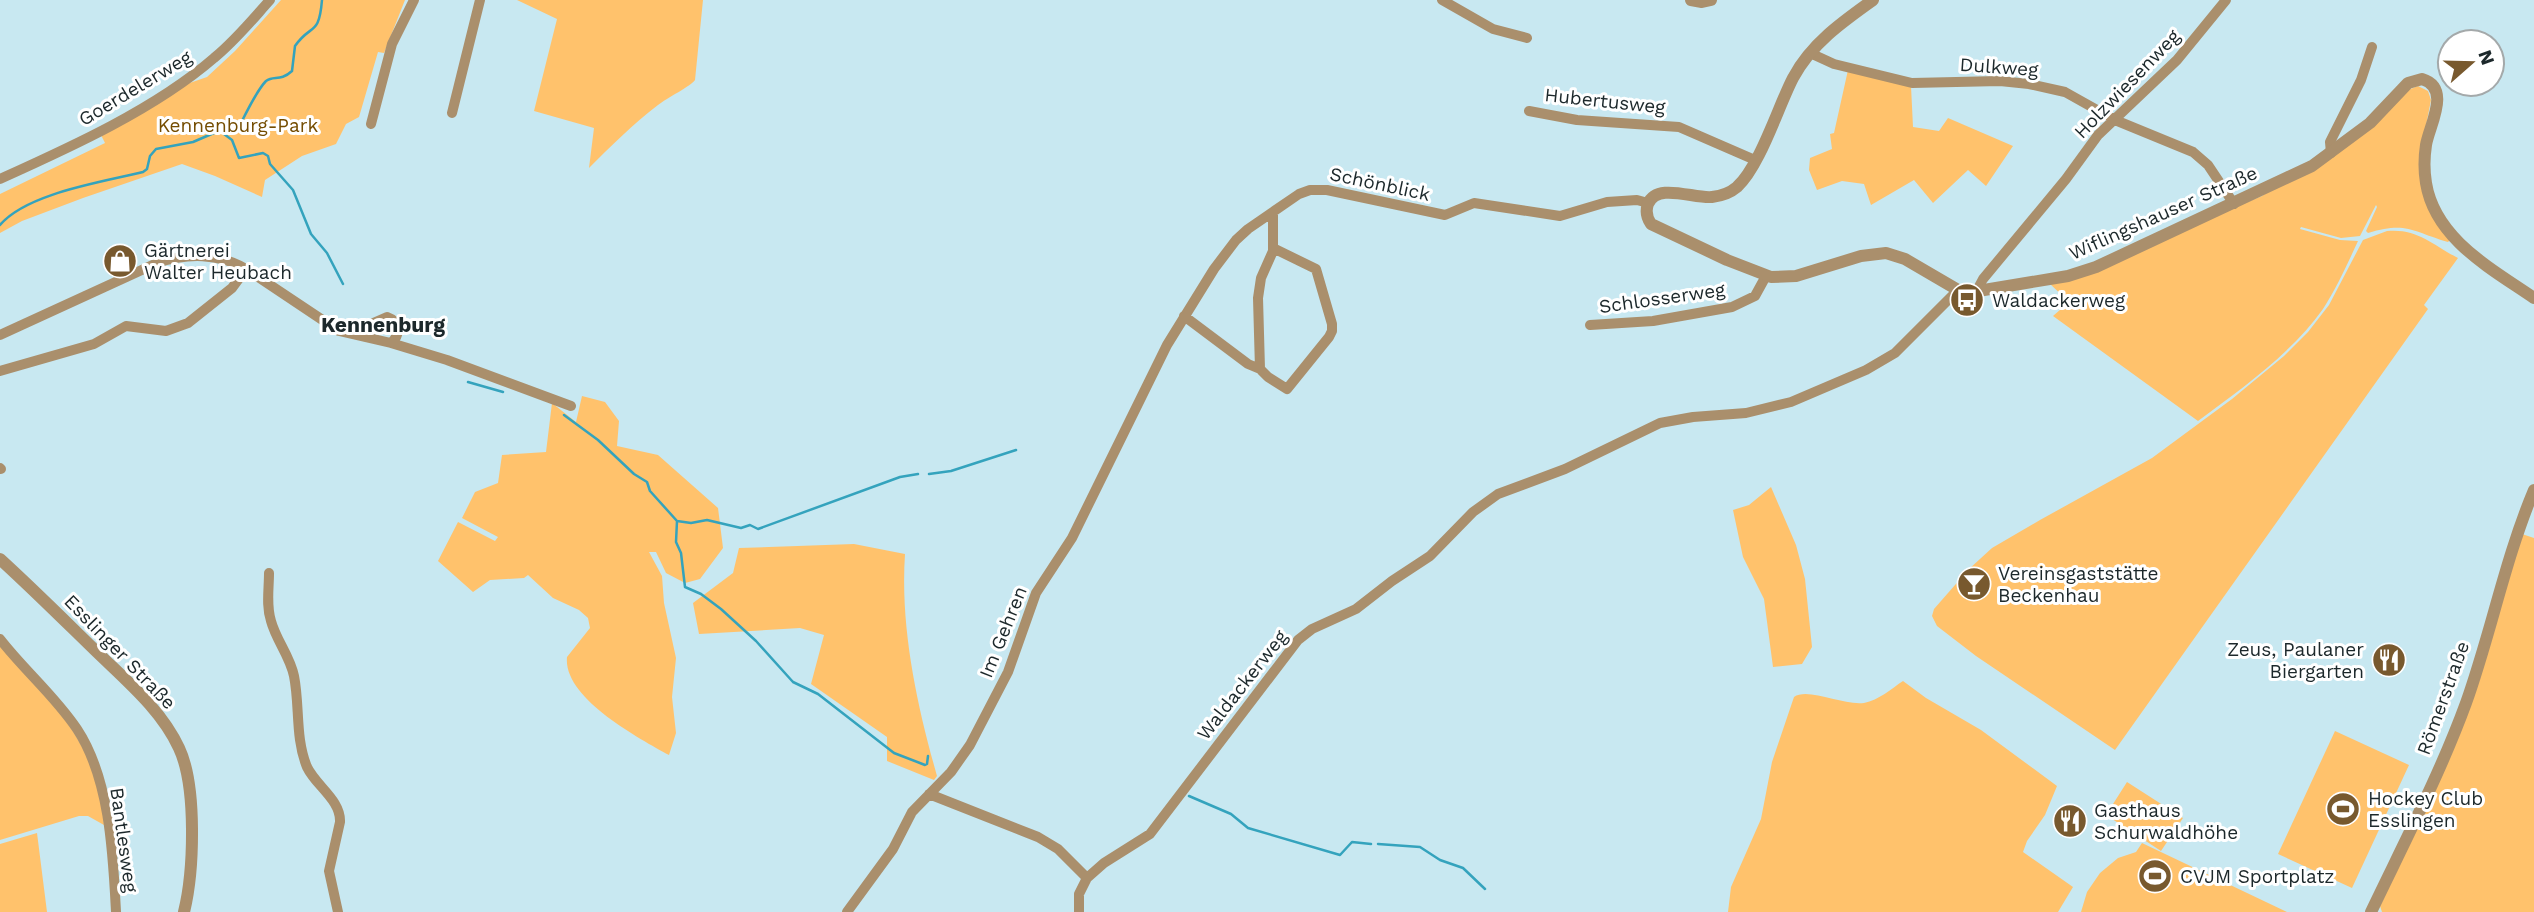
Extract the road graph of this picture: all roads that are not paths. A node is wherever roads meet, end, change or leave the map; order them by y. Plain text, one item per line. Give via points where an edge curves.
1 (270, 0) edge
2 (414, 0) edge
3 (480, 0) edge
4 (1442, 0) edge
5 (1691, 0) edge
6 (1711, 0) edge
7 (1873, 0) edge
8 (2226, 0) edge
9 (1527, 38) dead end
10 (2372, 47) dead end
11 (1810, 53) junction
12 (1529, 111) dead end
13 (452, 113) dead end
14 (2115, 120) junction
15 (371, 124) dead end
16 (2331, 153) junction
17 (1755, 160) junction
18 (0, 180) edge
19 (1648, 203) junction
20 (2234, 204) junction
21 (1273, 213) junction
22 (1273, 248) junction
23 (246, 269) junction
24 (1766, 276) junction
25 (1958, 290) junction
26 (1976, 292) junction
27 (2534, 298) edge
28 (1184, 316) junction
29 (1590, 325) dead end
30 (0, 335) edge
31 (365, 337) junction
32 (391, 343) junction
33 (1260, 369) junction
34 (0, 372) edge
35 (571, 406) dead end
36 (1120, 439) joint
37 (2534, 490) edge
38 (0, 559) edge
39 (269, 573) dead end
40 (0, 639) edge
41 (929, 794) junction
42 (1087, 878) junction
43 (116, 912) edge
44 (184, 912) edge
45 (338, 912) edge
46 (846, 912) edge
47 (1079, 912) edge
48 (2371, 912) edge

1 - 18 street, Goerdelerweg via 214,59 175,87 74,145
2 - 15 street via 392,44
3 - 13 street
4 - 9 street via 1493,29
5 - 6 street
7 - 11 street
8 - 14 street, Holzwiesenweg via 2177,60
10 - 16 street via 2330,142
11 - 14 street, Dulkweg via 1840,66 1917,83 2035,85 2065,92
11 - 17 street
12 - 17 street, Hubertusweg via 1577,120 1679,127
14 - 20 street, Dulkweg via 2197,154
14 - 26 street, Holzwiesenweg
16 - 20 street, Wiflingshauser Straße
16 - 27 street, Wiflingshauser Straße via 2371,123 2408,83 2429,81 2437,100 2425,167 2436,213 2464,248
17 - 19 street via 1739,185 1724,194 1663,193
19 - 21 street, Schönblick via 1607,202 1560,216 1474,203 1445,215 1318,189 1299,194
19 - 24 street, Wiflingshauser Straße via 1647,217 1655,228
20 - 26 street, Wiflingshauser Straße via 2089,270
21 - 22 street
21 - 28 street, Schönblick via 1239,236
22 - 33 street via 1258,298
22 - 33 street via 1315,269 1332,327 1287,389
23 - 30 street via 211,257 172,258
23 - 31 street via 328,326
23 - 34 street via 232,288 188,323 166,331 126,326 94,344
24 - 25 street, Wiflingshauser Straße via 1796,276 1886,253
24 - 29 street, Schlosserweg via 1755,296 1737,306
25 - 26 street, Wiflingshauser Straße
25 - 42 street, Waldackerweg via 1901,347 1866,370 1791,402 1746,413 1660,423 1491,498 1430,556 1356,609 1298,640 1150,834
28 - 33 street
28 - 36 street, Schönblick
31 - 32 street
31 - 32 street via 371,324 387,317 399,330
32 - 35 street
36 - 41 street, Im Gehren via 1072,538 1034,597 1008,672 974,738
37 - 48 street, Römerstraße via 2463,710
38 - 44 street, Esslinger Straße via 139,693 177,744 186,768 191,818
39 - 45 street via 269,613 294,675 304,757 340,816 329,871
40 - 43 street, Bantlesweg via 50,694 87,749 106,810
41 - 42 street via 1038,837 1058,849
41 - 46 street, Im Gehren via 912,812 893,849
42 - 47 street via 1079,894

